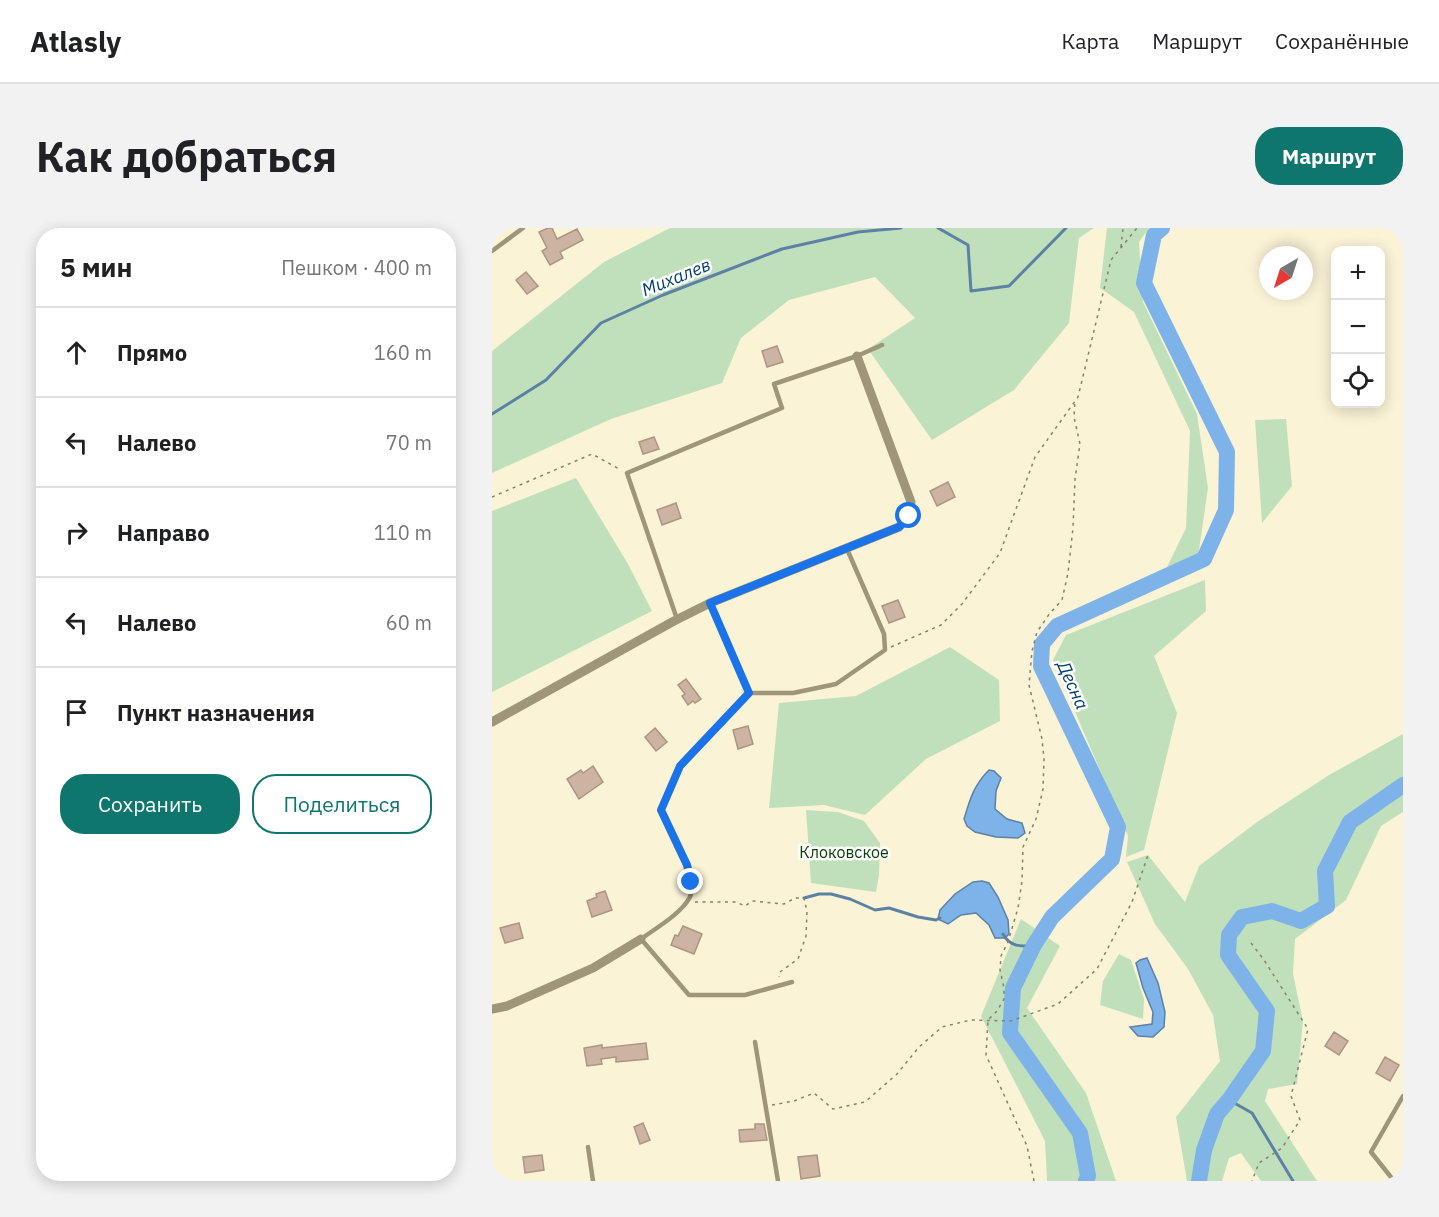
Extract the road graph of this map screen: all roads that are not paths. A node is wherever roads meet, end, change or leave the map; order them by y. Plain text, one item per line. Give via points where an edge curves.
1 (523, 228) edge
2 (492, 251) edge
3 (882, 345) dead end
4 (857, 356) junction
5 (847, 549) junction
6 (710, 603) junction
7 (677, 619) junction
8 (749, 693) junction
9 (492, 722) edge
10 (641, 939) junction
11 (792, 982) dead end
12 (492, 1009) edge
13 (754, 1042) dead end
14 (1403, 1096) edge
15 (588, 1148) dead end
16 (592, 1181) edge
17 (778, 1181) edge
18 (1394, 1181) edge

1 - 2 lane
3 - 4 lane
4 - 5 street via 910,502 909,516 899,527
4 - 7 lane via 774,384 782,408 627,473
5 - 6 street
5 - 8 lane via 884,634 885,650 836,684 793,693
6 - 7 street
6 - 8 lane
7 - 9 street
8 - 10 lane via 680,766 661,810 687,865 691,894 670,918
10 - 11 lane via 689,995 745,994
10 - 12 street via 592,968 516,1003
13 - 17 lane
14 - 18 lane via 1371,1152
15 - 16 lane

